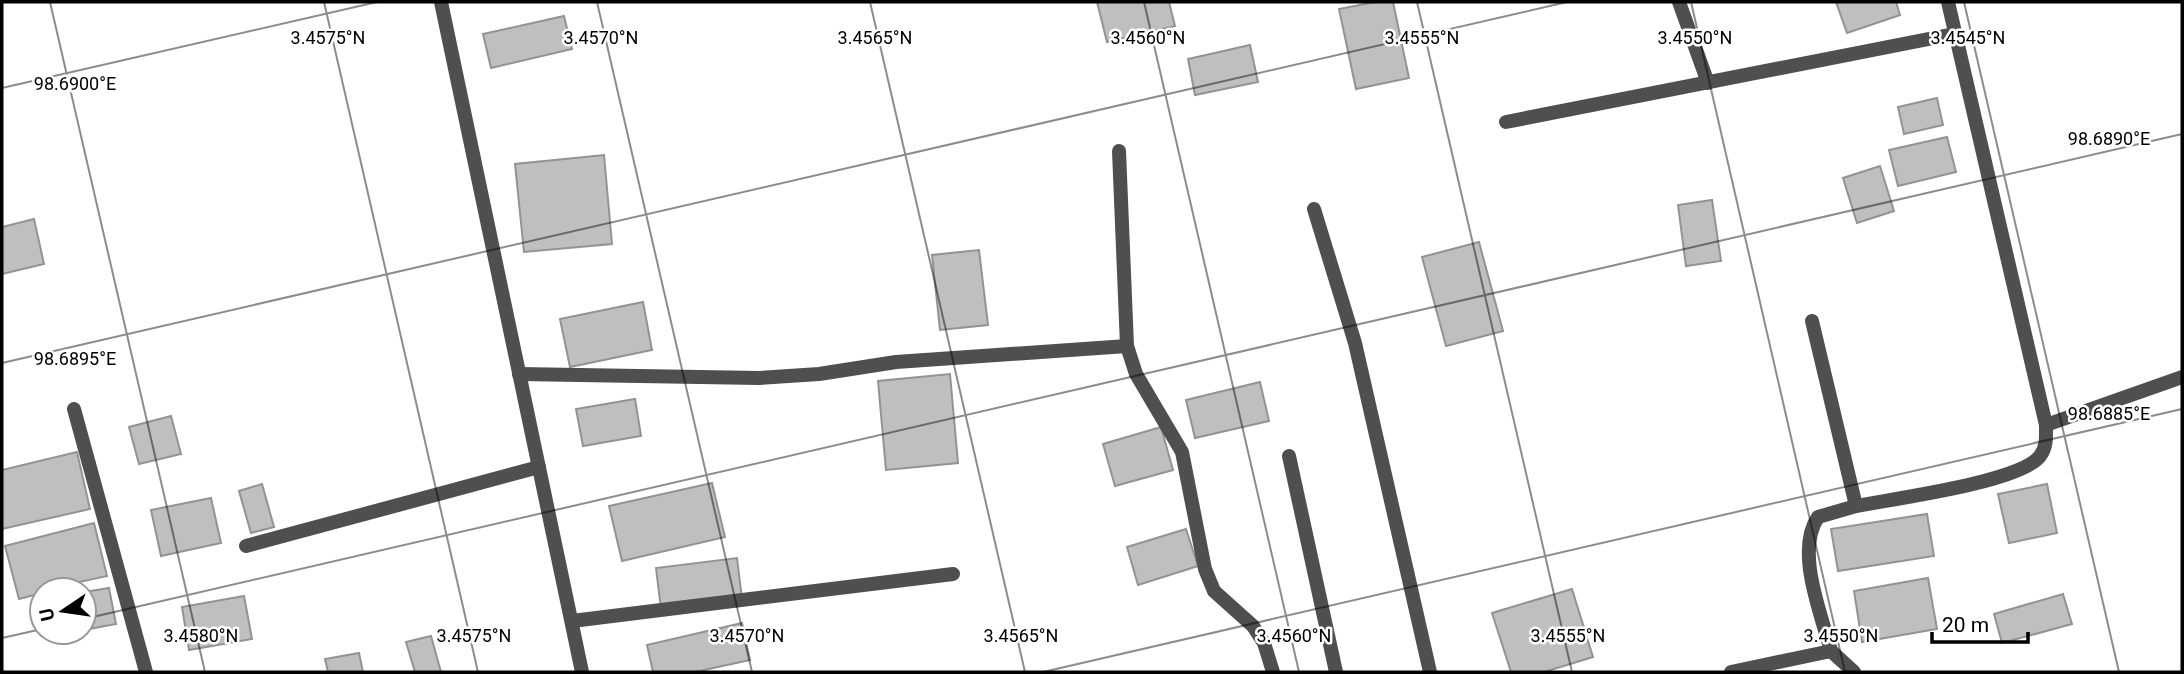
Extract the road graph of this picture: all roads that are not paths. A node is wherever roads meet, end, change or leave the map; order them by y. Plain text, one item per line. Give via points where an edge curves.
1 (441, 2) edge
2 (1679, 2) edge
3 (1948, 2) edge
4 (1954, 34) junction
5 (1708, 83) junction
6 (1506, 122) dead end
7 (1119, 151) dead end
8 (1314, 209) dead end
9 (1812, 321) dead end
10 (1127, 346) junction
11 (519, 374) junction
12 (2182, 377) edge
13 (74, 409) dead end
14 (2046, 425) junction
15 (1289, 456) dead end
16 (539, 467) junction
17 (1856, 506) junction
18 (246, 546) dead end
19 (953, 574) dead end
20 (572, 621) junction
21 (1831, 651) junction
22 (146, 672) edge
23 (582, 672) edge
24 (1273, 672) edge
25 (1336, 672) edge
26 (1430, 672) edge
27 (1731, 672) edge
28 (1853, 672) edge

1 - 11 street
2 - 5 street
3 - 4 street
4 - 5 street
4 - 14 street
5 - 6 street
7 - 10 street
8 - 26 street via 1355,343
9 - 17 street
10 - 11 street via 896,362 759,378
10 - 24 street via 1136,374 1182,452 1205,569 1214,591 1253,626
11 - 16 street
12 - 14 street
13 - 22 street
14 - 17 street via 2046,446 2029,467
15 - 25 street
16 - 18 street
16 - 20 street
17 - 21 street via 1818,517 1809,530 1809,564
19 - 20 street
20 - 23 street
21 - 27 street
21 - 28 street

